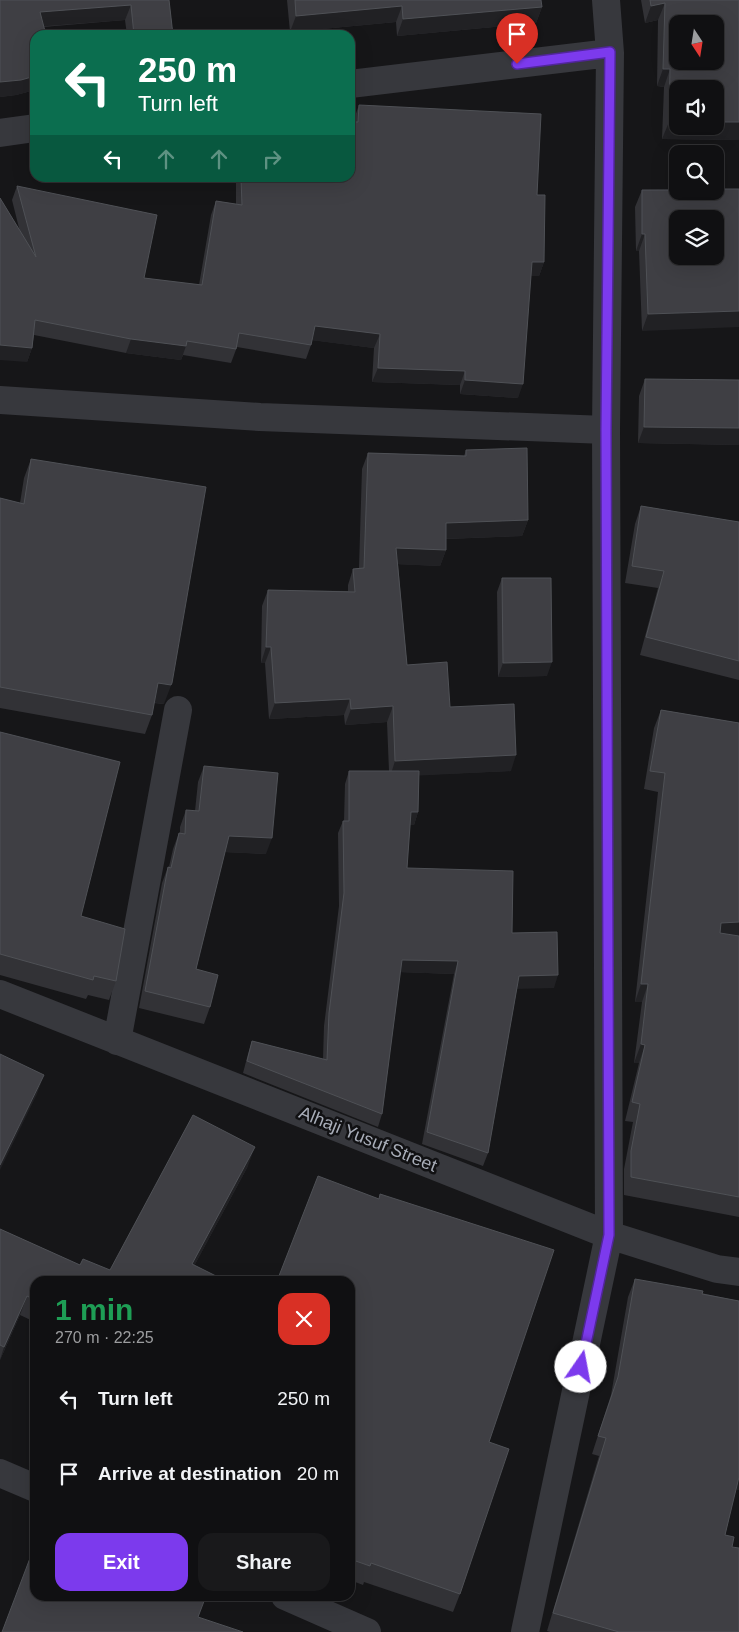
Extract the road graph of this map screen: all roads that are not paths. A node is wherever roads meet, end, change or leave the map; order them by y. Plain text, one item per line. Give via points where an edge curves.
1 (606, 0) edge
2 (610, 52) junction
3 (355, 83) edge
4 (30, 129) edge
5 (0, 133) edge
6 (0, 400) edge
7 (606, 430) junction
8 (178, 710) dead end
9 (0, 994) edge
10 (117, 1041) junction
11 (609, 1235) junction
12 (739, 1272) edge
13 (0, 1473) edge
14 (30, 1486) edge
15 (296, 1601) edge
16 (367, 1632) edge
17 (525, 1632) edge

1 - 2 street
2 - 3 street
2 - 7 street
4 - 5 street
6 - 7 street via 260,417
7 - 11 street
8 - 10 street
9 - 10 street, Alhaji Yusuf Street
10 - 11 street, Alhaji Yusuf Street
11 - 12 street, Alhaji Yusuf Street via 717,1269
11 - 17 street
13 - 14 street
15 - 16 street

